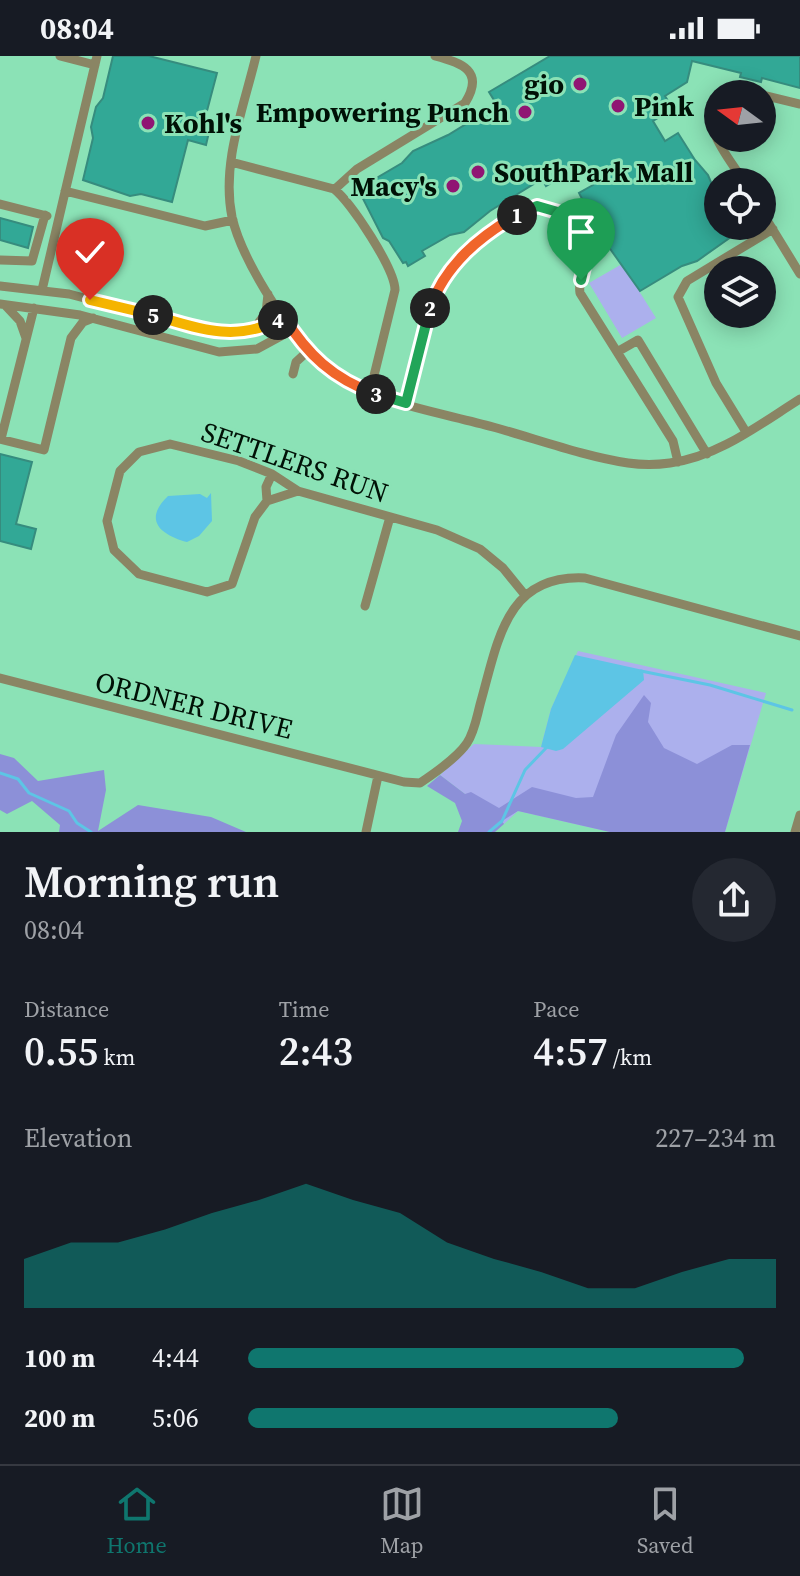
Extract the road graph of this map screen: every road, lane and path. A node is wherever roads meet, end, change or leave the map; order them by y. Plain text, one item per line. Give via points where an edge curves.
1 (60, 56) edge
2 (256, 56) edge
3 (435, 56) edge
4 (96, 60) edge
5 (776, 98) edge
6 (800, 104) edge
7 (231, 162) junction
8 (335, 189) junction
9 (65, 191) junction
10 (0, 204) edge
11 (45, 215) junction
12 (59, 219) junction
13 (233, 220) junction
14 (776, 234) edge
15 (755, 240) edge
16 (0, 260) edge
17 (800, 274) edge
18 (0, 286) edge
19 (42, 290) junction
20 (269, 292) junction
21 (3, 304) edge
22 (34, 308) junction
23 (284, 317) junction
24 (93, 318) junction
25 (253, 330) junction
26 (292, 330) junction
27 (26, 338) junction
28 (308, 351) junction
29 (617, 352) junction
30 (293, 374) dead end
31 (370, 392) junction
32 (800, 399) edge
33 (406, 403) junction
34 (746, 432) junction
35 (0, 439) edge
36 (707, 454) junction
37 (678, 462) junction
38 (272, 474) junction
39 (298, 491) junction
40 (267, 501) junction
41 (390, 517) junction
42 (525, 595) junction
43 (365, 606) dead end
44 (800, 636) edge
45 (0, 678) edge
46 (378, 776) junction
47 (800, 815) edge
48 (366, 832) edge
49 (795, 832) edge

1 - 4 street
2 - 7 street
3 - 8 street via 458,62 470,73 473,86 465,103 357,169
4 - 9 street
5 - 6 street
7 - 8 street
7 - 13 street
8 - 31 street via 395,281
9 - 12 street
9 - 13 street via 205,226
10 - 11 street
11 - 12 street
11 - 16 street via 32,261
12 - 19 street
13 - 20 street
14 - 17 street
15 - 34 street via 687,281 678,297 716,383
18 - 19 street
19 - 25 street via 216,333
20 - 23 street
20 - 25 street via 266,313
21 - 22 street
21 - 27 street via 20,321
22 - 24 street
22 - 27 street
23 - 25 street
23 - 26 street
24 - 26 street via 228,353 262,347
24 - 35 street via 71,338 44,450
26 - 28 street
27 - 35 street
28 - 30 street via 296,362
28 - 31 street via 336,376
29 - 33 street via 580,290 589,245 585,232 571,214 531,207 480,238 448,274 431,304
29 - 36 street via 638,340
29 - 37 street via 673,441
31 - 33 street
32 - 34 street
33 - 37 street via 617,461
34 - 36 street
36 - 37 street
38 - 39 street, SETTLERS RUN
38 - 40 street
38 - 40 street, SETTLERS RUN via 170,444 139,452 120,471 107,521 114,550 139,574 207,592 232,584 255,517
39 - 40 street
39 - 41 street, SETTLERS RUN
41 - 42 street, SETTLERS RUN via 480,549
41 - 43 street
42 - 44 street via 557,580 585,578
42 - 46 street, ORDNER DRIVE via 500,633 467,743 420,783
45 - 46 street, ORDNER DRIVE
46 - 48 street
47 - 49 street

